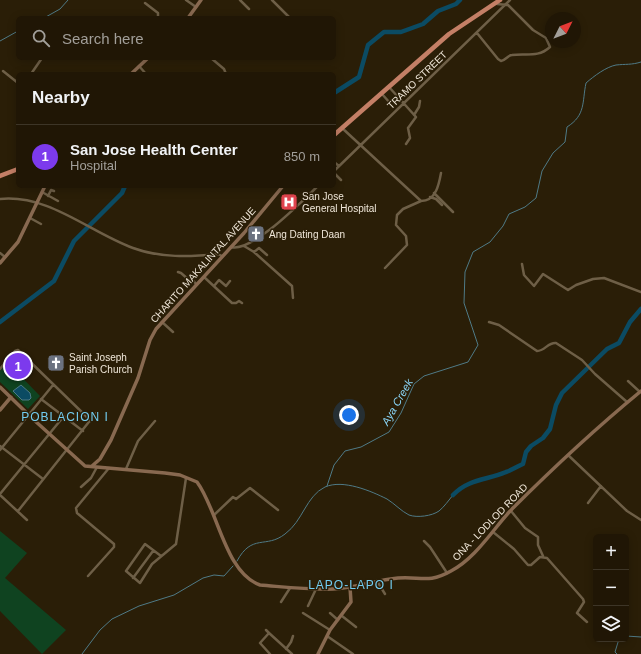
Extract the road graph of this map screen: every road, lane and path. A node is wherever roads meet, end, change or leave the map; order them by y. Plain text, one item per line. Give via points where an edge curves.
1 (186, 0) edge
2 (201, 0) edge
3 (240, 0) edge
4 (272, 0) edge
5 (510, 0) edge
6 (498, 2) edge
7 (145, 3) dead end
8 (506, 4) junction
9 (196, 7) junction
10 (249, 9) dead end
11 (158, 16) edge
12 (190, 16) edge
13 (288, 16) edge
14 (477, 33) junction
15 (40, 60) edge
16 (146, 60) edge
17 (213, 60) edge
18 (138, 66) junction
19 (3, 71) dead end
20 (34, 72) edge
21 (133, 72) edge
22 (144, 72) edge
23 (225, 72) edge
24 (16, 81) edge
25 (388, 87) junction
26 (381, 94) junction
27 (420, 101) dead end
28 (390, 103) dead end
29 (404, 104) junction
30 (414, 115) junction
31 (342, 128) junction
32 (336, 133) edge
33 (406, 144) dead end
34 (360, 146) junction
35 (338, 166) joint
36 (336, 169) edge
37 (16, 170) edge
38 (441, 173) dead end
39 (336, 174) edge
40 (0, 176) edge
41 (341, 180) dead end
42 (44, 188) edge
43 (281, 188) edge
44 (316, 188) edge
45 (54, 191) dead end
46 (42, 192) junction
47 (434, 194) junction
48 (48, 196) junction
49 (430, 197) junction
50 (0, 199) edge
51 (58, 201) dead end
52 (422, 201) junction
53 (37, 202) junction
54 (442, 205) dead end
55 (453, 212) dead end
56 (30, 218) junction
57 (41, 224) dead end
58 (272, 229) junction
59 (272, 237) dead end
60 (243, 246) junction
61 (230, 247) junction
62 (254, 252) junction
63 (0, 253) edge
64 (267, 254) dead end
65 (5, 256) junction
66 (222, 256) junction
67 (0, 262) edge
68 (522, 264) dead end
69 (385, 268) dead end
70 (178, 272) dead end
71 (204, 276) junction
72 (230, 281) dead end
73 (196, 284) junction
74 (214, 286) junction
75 (641, 292) edge
76 (293, 298) dead end
77 (242, 303) dead end
78 (162, 322) junction
79 (488, 322) dead end
80 (173, 332) dead end
81 (0, 369) edge
82 (628, 381) dead end
83 (53, 385) junction
84 (0, 387) edge
85 (640, 391) edge
86 (11, 397) junction
87 (41, 399) junction
88 (627, 402) junction
89 (0, 410) edge
90 (96, 413) dead end
91 (29, 415) junction
92 (64, 416) junction
93 (91, 421) junction
94 (155, 421) dead end
95 (83, 431) junction
96 (49, 434) junction
97 (1, 448) edge
98 (67, 451) junction
99 (568, 455) junction
100 (24, 464) junction
101 (95, 466) junction
102 (109, 468) junction
103 (126, 469) junction
104 (186, 478) junction
105 (43, 479) junction
106 (600, 486) junction
107 (81, 487) dead end
108 (0, 494) edge
109 (588, 503) dead end
110 (278, 510) dead end
111 (18, 511) junction
112 (511, 511) junction
113 (214, 515) junction
114 (27, 520) dead end
115 (641, 520) edge
116 (493, 532) junction
117 (424, 541) dead end
118 (153, 550) junction
119 (161, 556) junction
120 (543, 556) junction
121 (447, 573) junction
122 (88, 576) dead end
123 (133, 578) junction
124 (377, 581) junction
125 (350, 587) junction
126 (290, 588) junction
127 (316, 589) junction
128 (385, 594) dead end
129 (281, 602) dead end
130 (308, 606) dead end
131 (303, 613) dead end
132 (330, 614) dead end
133 (342, 616) junction
134 (338, 620) junction
135 (587, 622) dead end
136 (356, 626) dead end
137 (266, 630) dead end
138 (330, 630) junction
139 (269, 633) junction
140 (293, 636) dead end
141 (327, 636) junction
142 (286, 649) junction
143 (270, 654) edge
144 (292, 654) edge
145 (318, 654) edge
146 (353, 654) edge

1 - 9 street
2 - 9 main road
3 - 10 street
4 - 13 street
5 - 8 street, TRAMO STREET
6 - 8 street
6 - 25 highway via 454,31
7 - 11 street
8 - 14 street, TRAMO STREET
8 - 14 street via 532,30 546,38 550,46 530,55 512,54 501,61
9 - 12 main road
14 - 29 street, TRAMO STREET
15 - 20 street
16 - 18 main road
17 - 23 street
18 - 21 main road
18 - 22 street
19 - 24 street
25 - 26 highway
25 - 29 street
26 - 28 street
26 - 31 highway
27 - 30 street
29 - 30 street
29 - 34 street, TRAMO STREET
30 - 33 street via 416,119 407,129 410,138
31 - 32 highway
31 - 34 street
34 - 35 street, TRAMO STREET
34 - 52 street
35 - 36 street, TRAMO STREET
37 - 40 highway
38 - 47 street
39 - 41 street
42 - 46 main road
43 - 61 main road, CHARITO MAKALINTAL AVENUE
44 - 58 street
45 - 48 street via 52,190
46 - 48 street
46 - 53 main road
47 - 49 street
47 - 55 street
48 - 51 street
49 - 52 street
49 - 54 street
50 - 53 street
52 - 69 street via 403,209 397,215 396,225 406,236 407,245
53 - 56 main road
53 - 66 street via 133,248 176,256
56 - 57 street
56 - 65 main road via 18,242
58 - 59 street
58 - 60 street
60 - 61 street via 236,249
60 - 62 street
61 - 66 main road, CHARITO MAKALINTAL AVENUE
62 - 64 street via 259,248
62 - 76 street via 292,286
63 - 65 street
65 - 67 main road
66 - 71 main road, CHARITO MAKALINTAL AVENUE
68 - 75 street via 524,275 534,286 543,274 568,290 593,279 604,278
70 - 73 street
71 - 73 main road, CHARITO MAKALINTAL AVENUE
71 - 74 street
72 - 74 street via 225,286 219,280
73 - 78 main road, CHARITO MAKALINTAL AVENUE
74 - 77 street via 232,304 239,301
78 - 80 street
78 - 101 main road, CHARITO MAKALINTAL AVENUE via 152,336 138,378 111,440
79 - 88 street via 499,325 537,351 552,342 556,343 585,363
81 - 83 street via 17,350
82 - 85 street
83 - 87 street
83 - 93 street
84 - 86 main road
85 - 88 main road, ONA - LODLOD ROAD
86 - 89 main road
86 - 91 main road
87 - 91 street
87 - 92 street
88 - 99 main road, ONA - LODLOD ROAD
90 - 93 street
91 - 96 main road
91 - 97 street
92 - 95 street
92 - 96 street
93 - 95 street
94 - 103 street via 138,441
95 - 98 street
96 - 98 main road
96 - 100 street
97 - 100 street
98 - 101 main road via 85,466
98 - 105 street
99 - 106 street
99 - 112 main road, ONA - LODLOD ROAD
100 - 105 street
100 - 108 street
101 - 102 main road, ONA - LODLOD ROAD
101 - 107 street via 91,478
102 - 103 main road, ONA - LODLOD ROAD
102 - 122 street via 76,510 114,544
103 - 104 main road, ONA - LODLOD ROAD
104 - 113 main road, ONA - LODLOD ROAD via 199,484
104 - 119 street via 177,541
105 - 111 street
106 - 109 street
106 - 115 street via 627,511
108 - 111 street
110 - 113 street via 250,488 236,499 233,497
111 - 114 street
112 - 116 main road, ONA - LODLOD ROAD
112 - 120 street via 525,528 538,537 538,545
113 - 126 main road, ONA - LODLOD ROAD via 232,560 253,581 258,584
116 - 120 street via 514,549 528,565
116 - 121 main road, ONA - LODLOD ROAD via 461,565
117 - 121 street
118 - 119 street
118 - 123 street
118 - 123 street via 144,545 126,570
119 - 123 street via 144,575 142,582 139,583
120 - 135 street via 583,599 584,602 578,612
121 - 124 main road, ONA - LODLOD ROAD via 424,580 405,577
124 - 125 main road, ONA - LODLOD ROAD
124 - 128 street
125 - 127 main road, ONA - LODLOD ROAD
125 - 133 main road via 351,602
126 - 127 main road, ONA - LODLOD ROAD
126 - 129 street
127 - 130 street
131 - 138 street
132 - 134 street
133 - 134 main road
133 - 136 street
134 - 138 main road
137 - 139 street
138 - 141 main road
139 - 142 street
139 - 143 street via 260,644
140 - 142 street
141 - 145 main road
141 - 146 street
142 - 144 street

